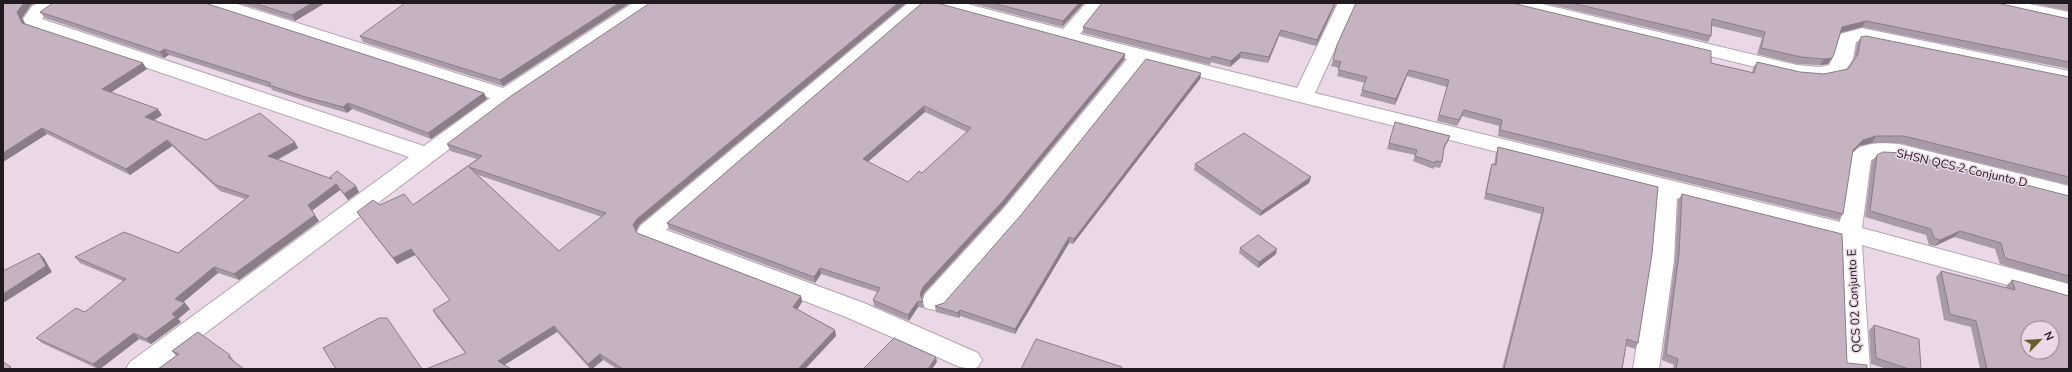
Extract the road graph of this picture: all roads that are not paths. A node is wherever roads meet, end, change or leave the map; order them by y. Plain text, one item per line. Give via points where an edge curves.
1 (52, 3) edge
2 (215, 3) edge
3 (645, 3) edge
4 (919, 3) edge
5 (943, 3) edge
6 (1096, 3) edge
7 (1347, 3) edge
8 (1515, 3) edge
9 (1998, 3) edge
10 (975, 6) edge
11 (2069, 18) edge
12 (1068, 36) junction
13 (1140, 56) junction
14 (2069, 77) edge
15 (506, 96) junction
16 (1303, 96) junction
17 (426, 155) junction
18 (1667, 186) junction
19 (2069, 194) edge
20 (1850, 233) junction
21 (2069, 293) edge
22 (934, 301) dead end
23 (969, 360) dead end
24 (139, 369) edge
25 (1646, 369) edge
26 (1857, 369) edge

1 - 17 street via 34,15 34,23
2 - 15 street
3 - 15 street
4 - 23 street via 648,232 855,310
5 - 10 street
6 - 12 street
7 - 16 street
8 - 14 street via 1797,70 1820,73 1836,70 1843,60 1847,38 1862,34
9 - 11 street
10 - 12 street
12 - 13 street
13 - 16 street
13 - 22 street via 1012,214
15 - 17 street
16 - 18 street
17 - 24 street
18 - 20 street
18 - 25 street via 1662,260
19 - 20 street, SHSN QCS 2 Conjunto D via 1899,152 1876,150 1861,156
20 - 21 street
20 - 26 street, QCS 02 Conjunto E

